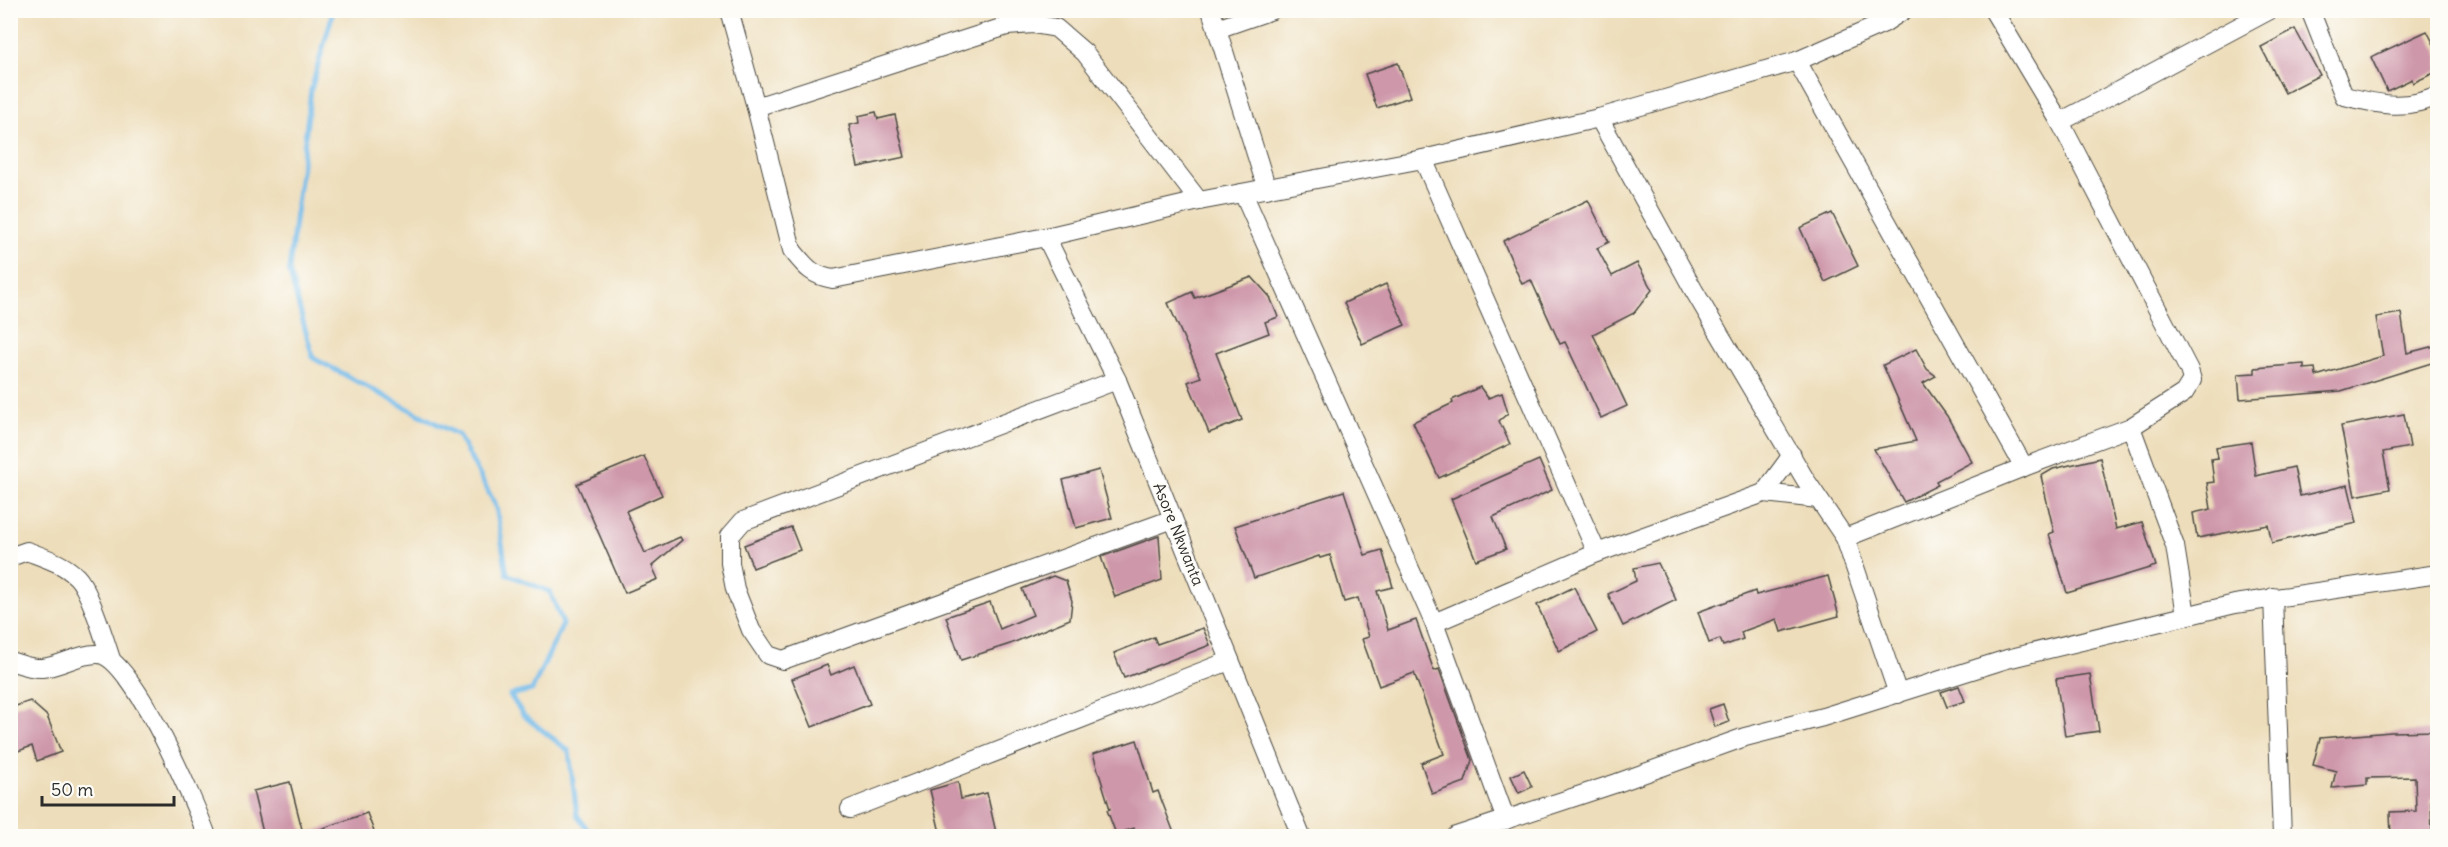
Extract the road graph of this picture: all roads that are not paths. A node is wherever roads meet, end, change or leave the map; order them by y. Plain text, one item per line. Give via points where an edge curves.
1 (729, 10) edge
2 (1211, 10) edge
3 (1272, 10) edge
4 (1904, 10) edge
5 (1993, 10) edge
6 (2270, 10) edge
7 (2310, 10) edge
8 (1217, 29) junction
9 (1797, 61) junction
10 (2438, 96) edge
11 (756, 107) junction
12 (1599, 117) junction
13 (2060, 122) junction
14 (1423, 159) junction
15 (1268, 189) junction
16 (1243, 193) junction
17 (1199, 201) junction
18 (1046, 237) junction
19 (1117, 380) junction
20 (2131, 428) junction
21 (1792, 455) junction
22 (2024, 467) junction
23 (1764, 493) junction
24 (1818, 499) junction
25 (1173, 519) junction
26 (1845, 538) junction
27 (1598, 553) junction
28 (10, 557) edge
29 (2438, 574) edge
30 (2273, 597) junction
31 (2187, 615) junction
32 (1434, 623) junction
33 (111, 658) junction
34 (10, 661) edge
35 (1229, 661) junction
36 (1898, 694) junction
37 (850, 809) dead end
38 (1506, 820) junction
39 (1480, 833) edge
40 (207, 837) edge
41 (1300, 837) edge
42 (1456, 837) edge
43 (2282, 837) edge

1 - 11 street
2 - 8 street
3 - 8 street
4 - 9 street via 1884,23
5 - 13 street
6 - 13 street
7 - 10 street via 2344,96 2397,106 2418,104
8 - 15 street
9 - 12 street
9 - 22 street
11 - 17 street via 1007,26 1033,24 1056,28 1085,53
11 - 18 street via 792,250 807,270 820,277 833,279
12 - 14 street
12 - 21 street via 1693,289
13 - 20 street via 2192,380 2184,393
14 - 15 street
14 - 27 street
15 - 16 street
16 - 17 street
16 - 32 street
17 - 18 street
18 - 19 street, Asore Nkwanta
19 - 25 street, Asore Nkwanta
19 - 25 street via 743,521 730,536 730,563 735,589 751,630 768,655 783,660
20 - 22 street
20 - 31 street via 2175,546
21 - 23 street
21 - 24 street
22 - 26 street
23 - 24 street
23 - 27 street
24 - 26 street
25 - 35 street, Asore Nkwanta
26 - 36 street
27 - 32 street
28 - 33 street via 27,551 58,563 78,578
29 - 30 street
30 - 31 street
30 - 43 street
31 - 36 street via 2007,659
32 - 38 street
33 - 34 street via 101,654 82,656 40,669
33 - 40 street via 122,668 159,728
35 - 37 street
35 - 41 street, Asore Nkwanta
36 - 38 street via 1745,737
38 - 39 street
39 - 42 street

